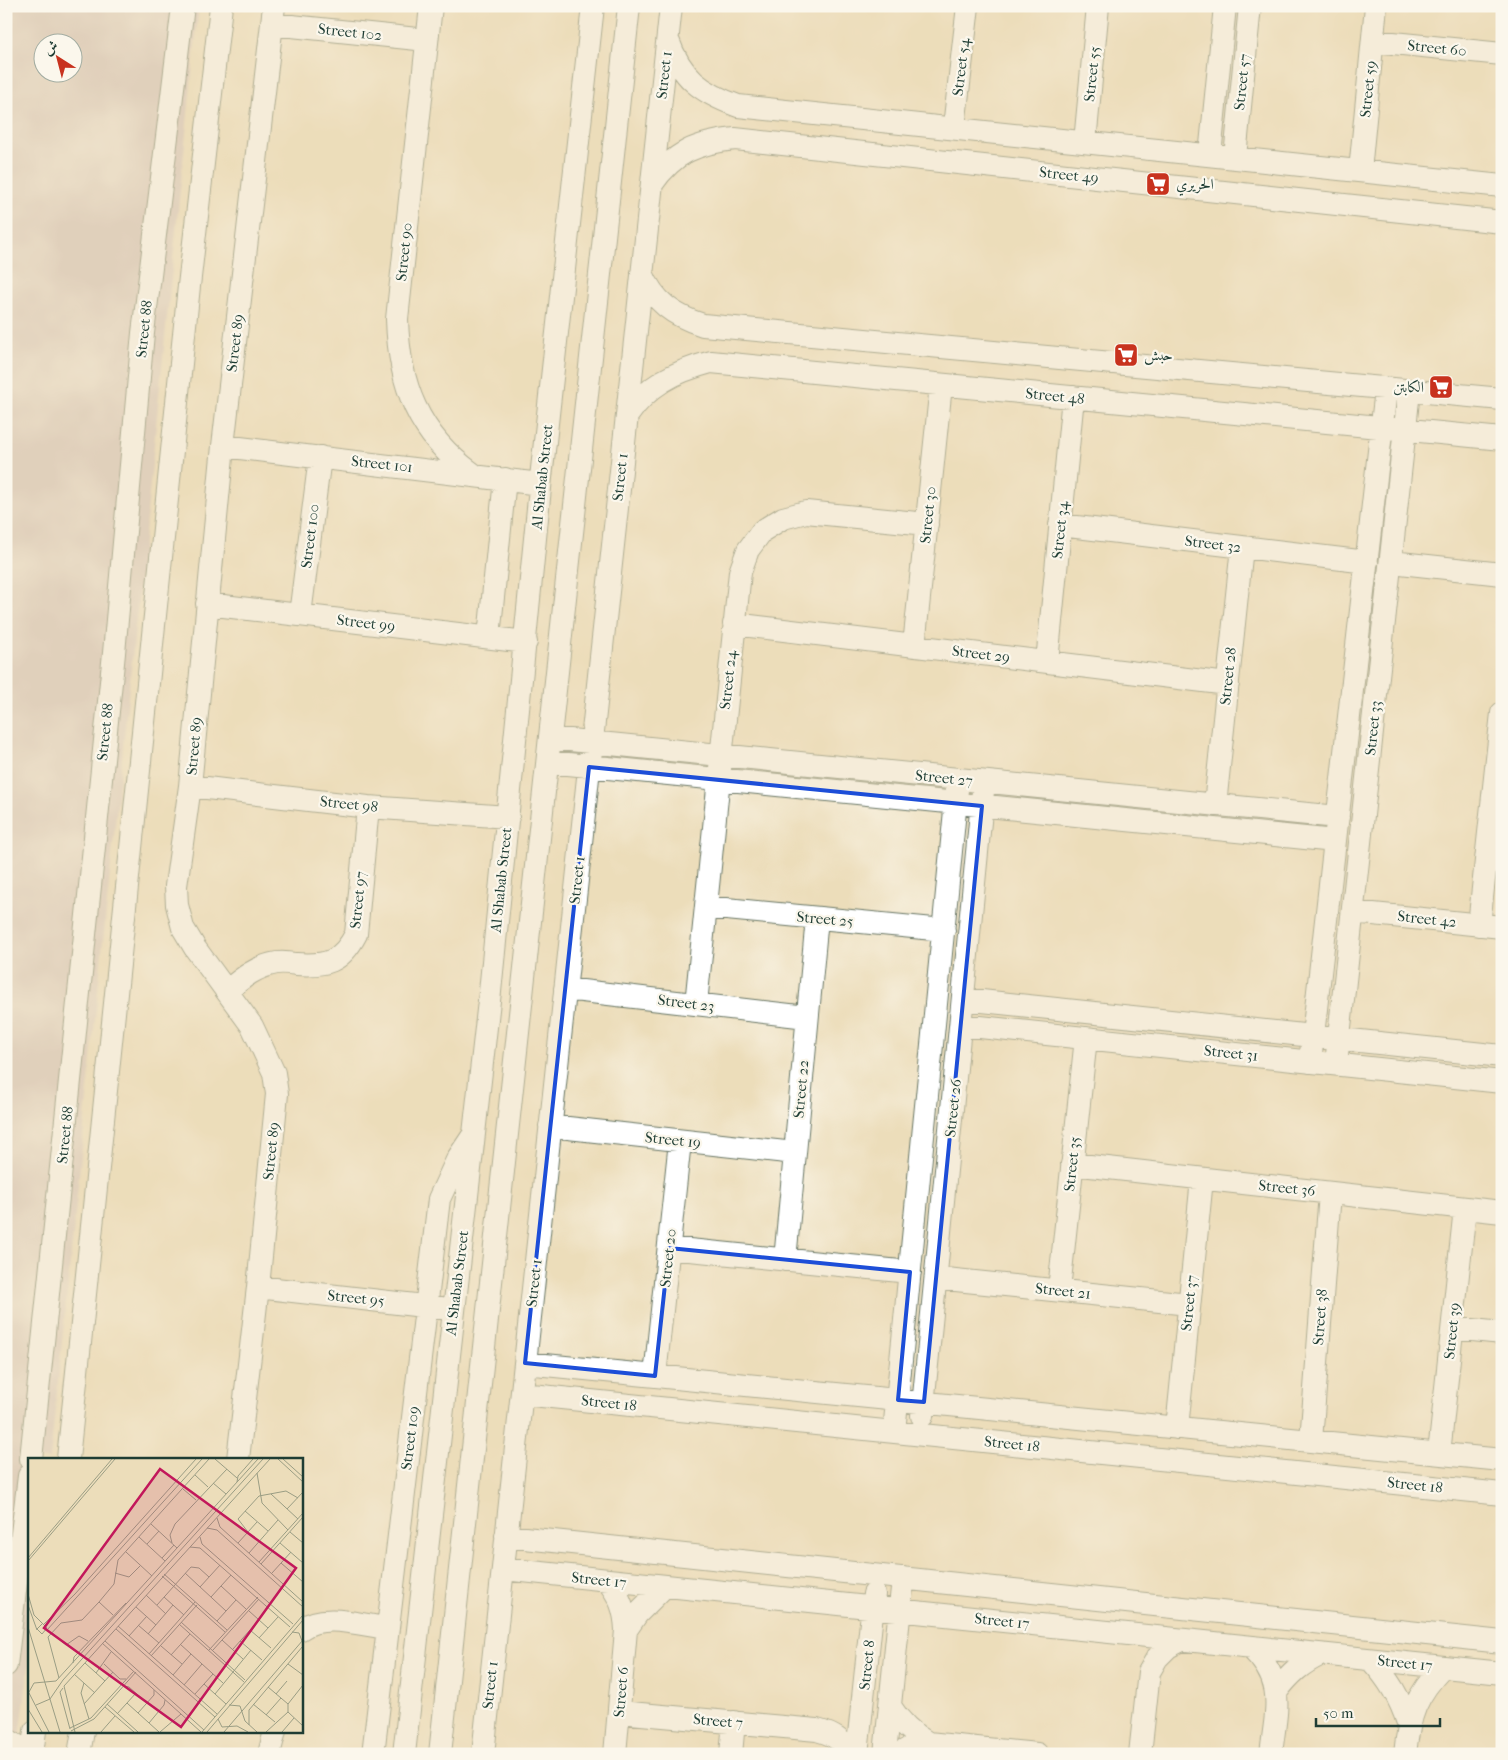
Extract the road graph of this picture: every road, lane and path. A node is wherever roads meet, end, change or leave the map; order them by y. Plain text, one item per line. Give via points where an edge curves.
1 (183, 6) edge
2 (221, 6) edge
3 (431, 6) edge
4 (593, 6) edge
5 (629, 6) edge
6 (671, 6) edge
7 (968, 6) edge
8 (1098, 6) edge
9 (1225, 6) edge
10 (1250, 6) edge
11 (1376, 6) edge
12 (273, 15) edge
13 (667, 39) junction
14 (427, 40) junction
15 (1373, 41) junction
16 (1502, 54) edge
17 (954, 128) junction
18 (1085, 142) junction
19 (1210, 155) junction
20 (1235, 157) junction
21 (1360, 171) junction
22 (652, 184) junction
23 (1502, 186) edge
24 (1502, 222) edge
25 (642, 273) junction
26 (552, 377) junction
27 (589, 381) junction
28 (942, 385) junction
29 (1386, 389) junction
30 (1409, 391) junction
31 (1073, 397) junction
32 (1502, 399) edge
33 (627, 416) junction
34 (1382, 428) junction
35 (1405, 430) junction
36 (1502, 439) edge
37 (223, 446) junction
38 (320, 457) junction
39 (473, 474) junction
40 (505, 480) junction
41 (540, 484) junction
42 (927, 524) junction
43 (1060, 525) junction
44 (1242, 547) junction
45 (1367, 562) junction
46 (1391, 562) junction
47 (1502, 574) edge
48 (207, 604) junction
49 (300, 615) junction
50 (734, 624) junction
51 (488, 638) junction
52 (526, 642) junction
53 (914, 646) junction
54 (1047, 662) junction
55 (1228, 684) junction
56 (1502, 713) edge
57 (550, 738) junction
58 (592, 742) junction
59 (721, 755) junction
60 (548, 762) junction
61 (589, 767) junction
62 (958, 779) junction
63 (718, 780) junction
64 (984, 782) junction
65 (190, 786) junction
66 (956, 804) junction
67 (1215, 805) junction
68 (982, 806) junction
69 (368, 807) junction
70 (508, 817) junction
71 (1338, 817) junction
72 (1496, 824) edge
73 (1335, 841) junction
74 (706, 907) junction
75 (1353, 912) junction
76 (817, 918) junction
77 (1479, 925) junction
78 (1502, 927) edge
79 (944, 930) junction
80 (84, 941) junction
81 (122, 942) junction
82 (565, 989) junction
83 (227, 990) junction
84 (963, 999) junction
85 (696, 1004) junction
86 (808, 1017) junction
87 (961, 1025) junction
88 (1313, 1036) junction
89 (1086, 1038) junction
90 (1339, 1039) junction
91 (1502, 1056) edge
92 (1310, 1062) junction
93 (1336, 1064) junction
94 (1502, 1082) edge
95 (550, 1126) junction
96 (475, 1132) junction
97 (680, 1140) junction
98 (795, 1153) junction
99 (1072, 1164) junction
100 (1202, 1179) junction
101 (1330, 1193) junction
102 (1465, 1208) junction
103 (1502, 1212) edge
104 (669, 1248) junction
105 (462, 1252) junction
106 (494, 1254) junction
107 (785, 1260) junction
108 (910, 1272) junction
109 (936, 1278) junction
110 (258, 1287) junction
111 (1059, 1290) junction
112 (1189, 1304) junction
113 (426, 1306) junction
114 (454, 1309) junction
115 (1453, 1328) junction
116 (1502, 1333) edge
117 (525, 1363) junction
118 (655, 1376) junction
119 (522, 1394) junction
120 (898, 1400) junction
121 (924, 1402) junction
122 (1177, 1428) junction
123 (894, 1432) junction
124 (920, 1434) junction
125 (1311, 1441) junction
126 (1439, 1454) junction
127 (31, 1458) edge
128 (68, 1458) edge
129 (238, 1458) edge
130 (1502, 1460) edge
131 (28, 1484) edge
132 (1502, 1494) edge
133 (506, 1536) junction
134 (503, 1569) junction
135 (876, 1575) junction
136 (904, 1578) junction
137 (607, 1580) junction
138 (665, 1586) junction
139 (873, 1608) junction
140 (900, 1611) junction
141 (386, 1628) junction
142 (302, 1629) edge
143 (626, 1630) junction
144 (1126, 1634) junction
145 (1182, 1640) junction
146 (1502, 1642) edge
147 (1250, 1648) junction
148 (1320, 1655) junction
149 (1371, 1660) junction
150 (6, 1665) edge
151 (1443, 1667) junction
152 (1149, 1672) junction
153 (1502, 1673) edge
154 (1277, 1691) junction
155 (862, 1704) junction
156 (890, 1706) junction
157 (619, 1712) junction
158 (734, 1722) junction
159 (1408, 1723) junction
160 (817, 1730) junction
161 (35, 1732) edge
162 (83, 1732) edge
163 (275, 1732) edge
164 (6, 1739) edge
165 (928, 1744) junction
166 (1009, 1752) edge
167 (25, 1754) edge
168 (32, 1754) edge
169 (79, 1754) edge
170 (269, 1754) edge
171 (373, 1754) edge
172 (404, 1754) edge
173 (440, 1754) edge
174 (483, 1754) edge
175 (615, 1754) edge
176 (731, 1754) edge
177 (851, 1754) edge
178 (857, 1754) edge
179 (885, 1754) edge
180 (899, 1754) edge
181 (1037, 1754) edge
182 (1140, 1754) edge
183 (1271, 1754) edge
184 (1405, 1754) edge

1 - 80 street, Street 88 via 143,333
2 - 81 street via 185,315
3 - 14 street, Street 90
4 - 26 street, Al Shabab Street
5 - 27 street
6 - 13 street, Street 1
7 - 17 street, Street 54
8 - 18 street, Street 55
9 - 19 street, Street 57
10 - 20 street, Street 57
11 - 15 street, Street 59
12 - 14 street, Street 102
12 - 37 street, Street 89
13 - 17 street via 674,58 690,80 712,96 738,106
13 - 22 street, Street 1
14 - 39 street, Street 90 via 397,319 398,348 403,373 424,425 437,444
15 - 16 street, Street 60
15 - 21 street, Street 59
17 - 18 street
18 - 19 street
19 - 20 street
20 - 21 street
21 - 23 street
22 - 24 street, Street 49 via 662,169 683,152 708,142 736,139
22 - 25 street, Street 1
25 - 29 street via 647,286 662,304 681,318 703,325
25 - 33 street, Street 1
26 - 27 street
26 - 41 street, Al Shabab Street
27 - 57 street
28 - 31 street, Street 48
28 - 33 street, Street 48 via 711,362 684,369 659,383 637,401
28 - 42 street, Street 30
29 - 30 street
29 - 34 street, Street 33
30 - 32 street
30 - 35 street, Street 33
31 - 34 street, Street 48
31 - 43 street, Street 34
33 - 58 street, Street 1
34 - 35 street, Street 48
34 - 45 street, Street 33
35 - 36 street, Street 48
35 - 46 street, Street 33
37 - 38 street, Street 101
37 - 48 street, Street 89
38 - 39 street, Street 101
38 - 49 street, Street 100
39 - 40 street, Street 101
40 - 41 street, Street 101
40 - 51 street
41 - 52 street, Al Shabab Street
42 - 50 street, Street 24 via 806,512 782,518 762,531 748,550 740,572
42 - 53 street, Street 30
43 - 44 street, Street 32
43 - 54 street, Street 34
44 - 45 street, Street 32
44 - 55 street, Street 28
45 - 71 street, Street 33
46 - 47 street
46 - 75 street, Street 33
48 - 49 street, Street 99
48 - 65 street, Street 89
49 - 51 street, Street 99
50 - 53 street, Street 29
50 - 59 street, Street 24
51 - 52 street, Street 99
52 - 70 street, Al Shabab Street
53 - 54 street, Street 29
54 - 55 street, Street 29
55 - 67 street, Street 28
56 - 72 street
57 - 58 street, Street 27
57 - 60 street
58 - 59 street, Street 27
58 - 61 street, Street 1
59 - 62 street, Street 27
59 - 63 street, Street 24
60 - 61 street, Street 27
60 - 106 street
61 - 63 street, Street 27
61 - 82 street, Street 1
62 - 64 street, Street 27
62 - 66 street, Street 26
63 - 66 street, Street 27
63 - 74 street, Street 24
64 - 67 street, Street 27
64 - 68 street, Street 26
65 - 69 street, Street 98
65 - 83 street, Street 89 via 176,886 177,905 183,928
66 - 68 street, Street 27
66 - 79 street, Street 26
67 - 71 street, Street 27
68 - 73 street, Street 27
68 - 84 street, Street 26
69 - 70 street, Street 98
69 - 83 street, Street 97 via 356,934 349,948 324,964 278,963 259,968
70 - 96 street, Al Shabab Street
71 - 73 street, Street 33
72 - 77 street
73 - 88 street, Street 33
74 - 76 street, Street 25
74 - 85 street, Street 24
75 - 77 street, Street 42
75 - 90 street, Street 33
76 - 79 street, Street 25
76 - 86 street, Street 22
77 - 78 street, Street 42
79 - 108 street, Street 26
80 - 81 street
80 - 127 street, Street 88
81 - 128 street
82 - 85 street, Street 23
82 - 95 street, Street 1
83 - 110 street, Street 89 via 266,1052 277,1094
84 - 87 street, Street 26
84 - 88 street, Street 31
85 - 86 street, Street 23
86 - 98 street, Street 22
87 - 89 street, Street 31
87 - 109 street, Street 26
88 - 90 street, Street 31
88 - 92 street, Street 33
89 - 92 street, Street 31
89 - 99 street, Street 35
90 - 91 street, Street 31
90 - 93 street, Street 33
92 - 93 street, Street 31
93 - 94 street, Street 31
95 - 97 street, Street 19
95 - 117 street, Street 1
96 - 105 street, Al Shabab Street
96 - 113 street, Street 109 via 458,1158 439,1199
97 - 98 street, Street 19
97 - 104 street, Street 20
98 - 107 street, Street 22
99 - 100 street, Street 36
99 - 111 street, Street 35
100 - 101 street, Street 36
100 - 112 street, Street 37
101 - 102 street, Street 36
101 - 125 street, Street 38
102 - 103 street, Street 36
102 - 115 street, Street 39
104 - 107 street
104 - 118 street, Street 20
105 - 106 street
105 - 114 street, Al Shabab Street
106 - 173 street
107 - 108 street
108 - 120 street, Street 26
109 - 111 street, Street 21
109 - 121 street, Street 26
110 - 113 street, Street 95
110 - 129 street, Street 89
111 - 112 street, Street 21
112 - 122 street, Street 37
113 - 114 street, Street 95
113 - 141 street, Street 109
114 - 172 street, Al Shabab Street
115 - 116 street
115 - 126 street, Street 39
117 - 118 street
117 - 119 street, Street 1
118 - 120 street
119 - 123 street, Street 18
119 - 133 street, Street 1
120 - 121 street
120 - 123 street, Street 26
121 - 122 street
121 - 124 street, Street 26
122 - 125 street
123 - 124 street, Street 18
124 - 132 street, Street 18
125 - 126 street
126 - 130 street
131 - 150 street
133 - 134 street, Street 1
133 - 135 street, Street 17
134 - 137 street, Street 17
134 - 174 street, Street 1
135 - 136 street, Street 17
135 - 139 street, Street 8
136 - 140 street, Street 8
136 - 146 street, Street 17
137 - 138 street, Street 17
137 - 143 street, Street 6 via 619,1594
138 - 139 street, Street 17
138 - 143 street
139 - 140 street, Street 17
139 - 155 street, Street 8
140 - 144 street, Street 17
140 - 156 street, Street 8
141 - 142 street via 331,1621 317,1622
141 - 171 street, Street 109
143 - 157 street, Street 6
144 - 145 street, Street 17
144 - 152 street via 1144,1658
145 - 147 street, Street 17
145 - 152 street via 1168,1647
147 - 148 street, Street 17
147 - 154 street via 1263,1659
148 - 149 street, Street 17
148 - 154 street via 1288,1675
149 - 151 street, Street 17
149 - 159 street via 1400,1700
151 - 153 street, Street 17
151 - 159 street via 1427,1683
152 - 182 street
154 - 183 street
155 - 160 street, Street 7 via 835,1725
155 - 178 street, Street 8
156 - 165 street via 906,1728
156 - 179 street, Street 8
157 - 158 street, Street 7
157 - 175 street, Street 6
158 - 160 street, Street 7
158 - 176 street
159 - 184 street
160 - 177 street, Street 7 via 842,1741
161 - 168 street
162 - 169 street
163 - 170 street
164 - 167 street
165 - 166 street
165 - 180 street via 911,1747
166 - 181 street

